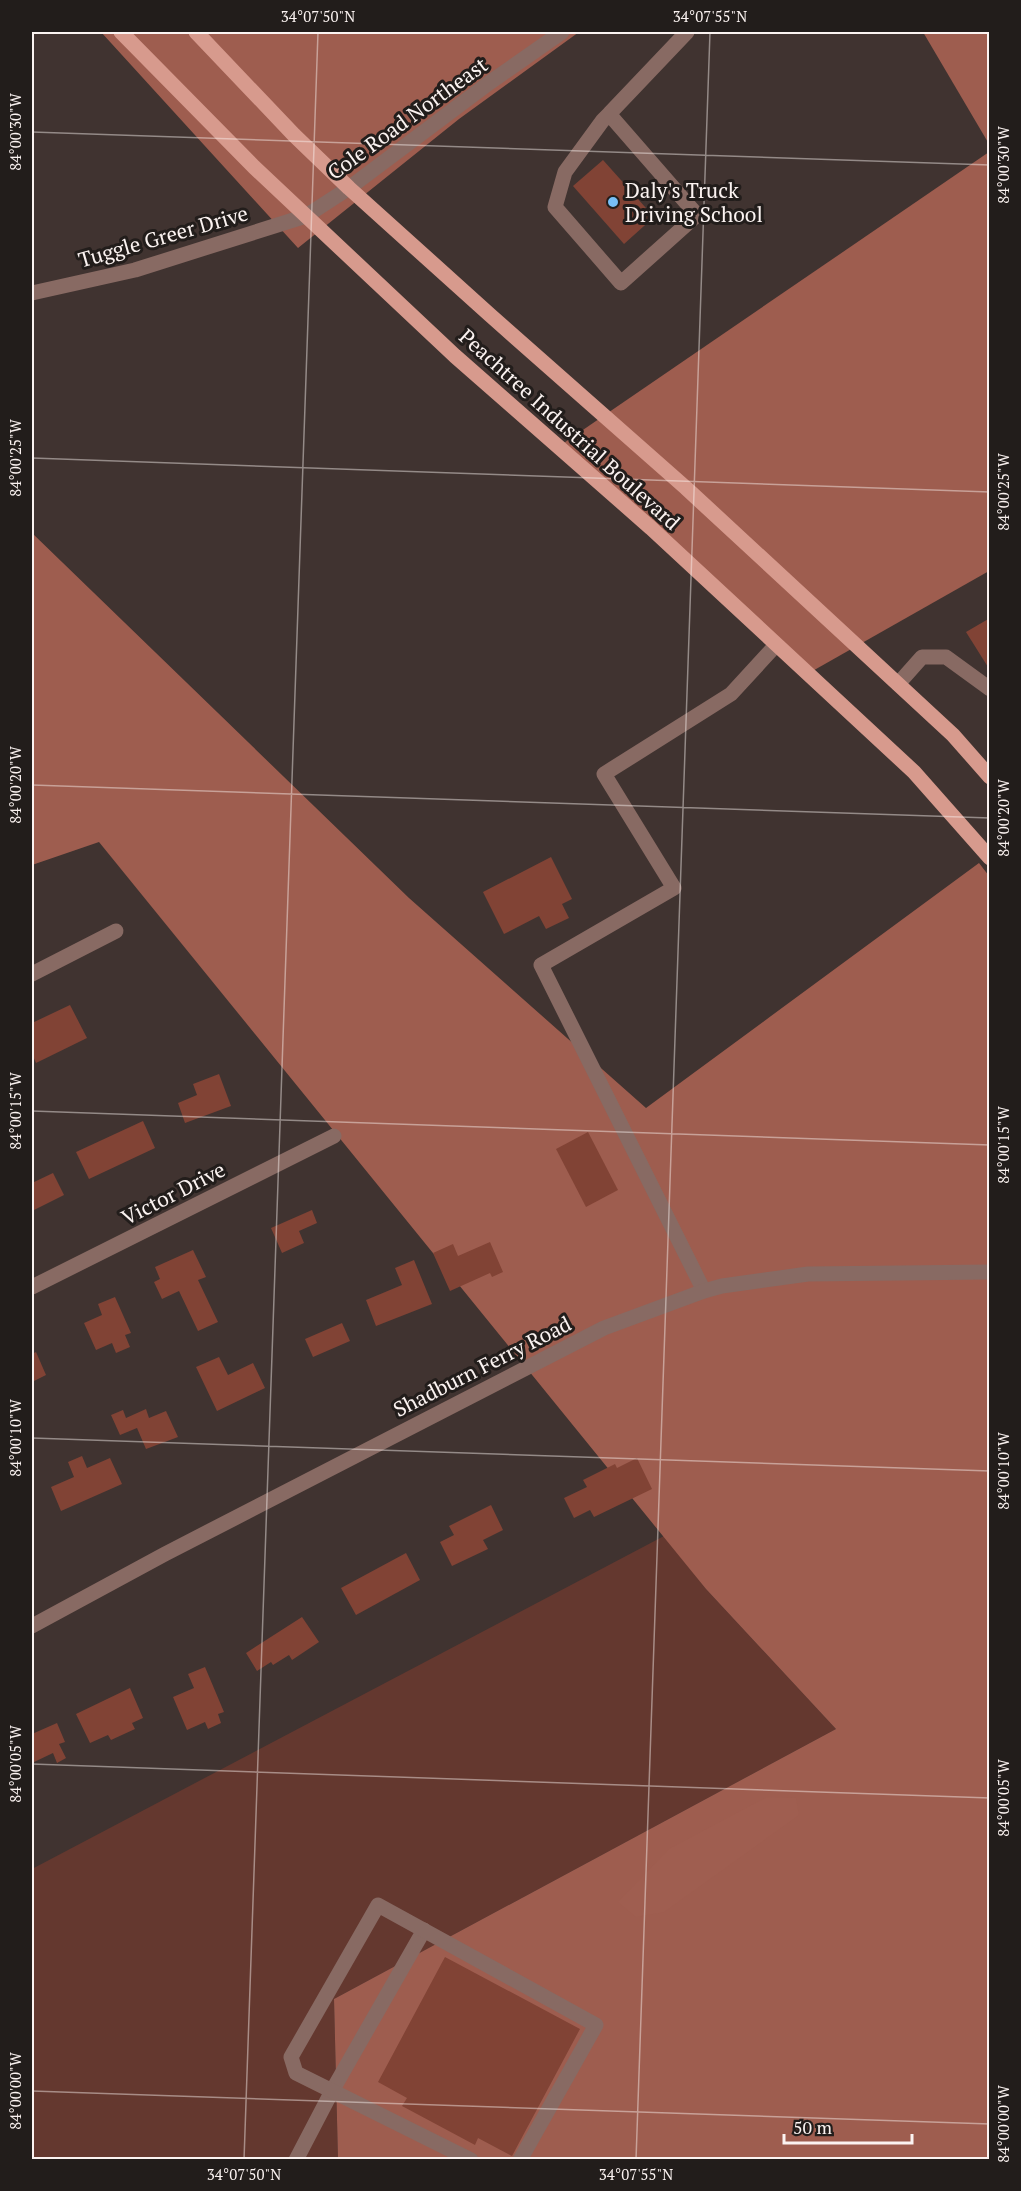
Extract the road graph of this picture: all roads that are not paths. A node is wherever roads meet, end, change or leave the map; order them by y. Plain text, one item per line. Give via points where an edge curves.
1 (121, 32) edge
2 (196, 32) edge
3 (562, 32) edge
4 (687, 32) edge
5 (609, 114) junction
6 (349, 188) junction
7 (306, 216) junction
8 (32, 293) edge
9 (776, 645) junction
10 (898, 684) junction
11 (990, 688) edge
12 (990, 777) edge
13 (990, 858) edge
14 (116, 931) dead end
15 (32, 974) edge
16 (334, 1136) dead end
17 (990, 1272) edge
18 (32, 1287) edge
19 (704, 1291) junction
20 (32, 1626) edge
21 (424, 1930) junction
22 (332, 2091) junction
23 (296, 2160) edge
24 (471, 2160) edge
25 (520, 2160) edge

1 - 7 main road, Peachtree Industrial Boulevard
2 - 6 main road, Peachtree Industrial Boulevard
3 - 6 street, Cole Road Northeast
4 - 5 street
5 - 5 street via 565,172 555,207 621,283 697,216
6 - 7 street, Cole Road Northeast
6 - 10 main road, Peachtree Industrial Boulevard via 686,488
7 - 8 street, Tuggle Greer Drive via 135,270
7 - 9 main road, Peachtree Industrial Boulevard
9 - 13 main road, Peachtree Industrial Boulevard via 915,772
9 - 19 street via 731,694 604,774 674,888 541,965
10 - 11 street via 922,657 946,657
10 - 12 main road, Peachtree Industrial Boulevard
14 - 15 street
16 - 18 street, Victor Drive
17 - 19 street, Shadburn Ferry Road via 808,1274
19 - 20 street, Shadburn Ferry Road via 604,1328
21 - 22 street
21 - 22 street via 378,1905 291,2057 296,2073
21 - 25 street via 596,2025
22 - 23 street
22 - 24 street

